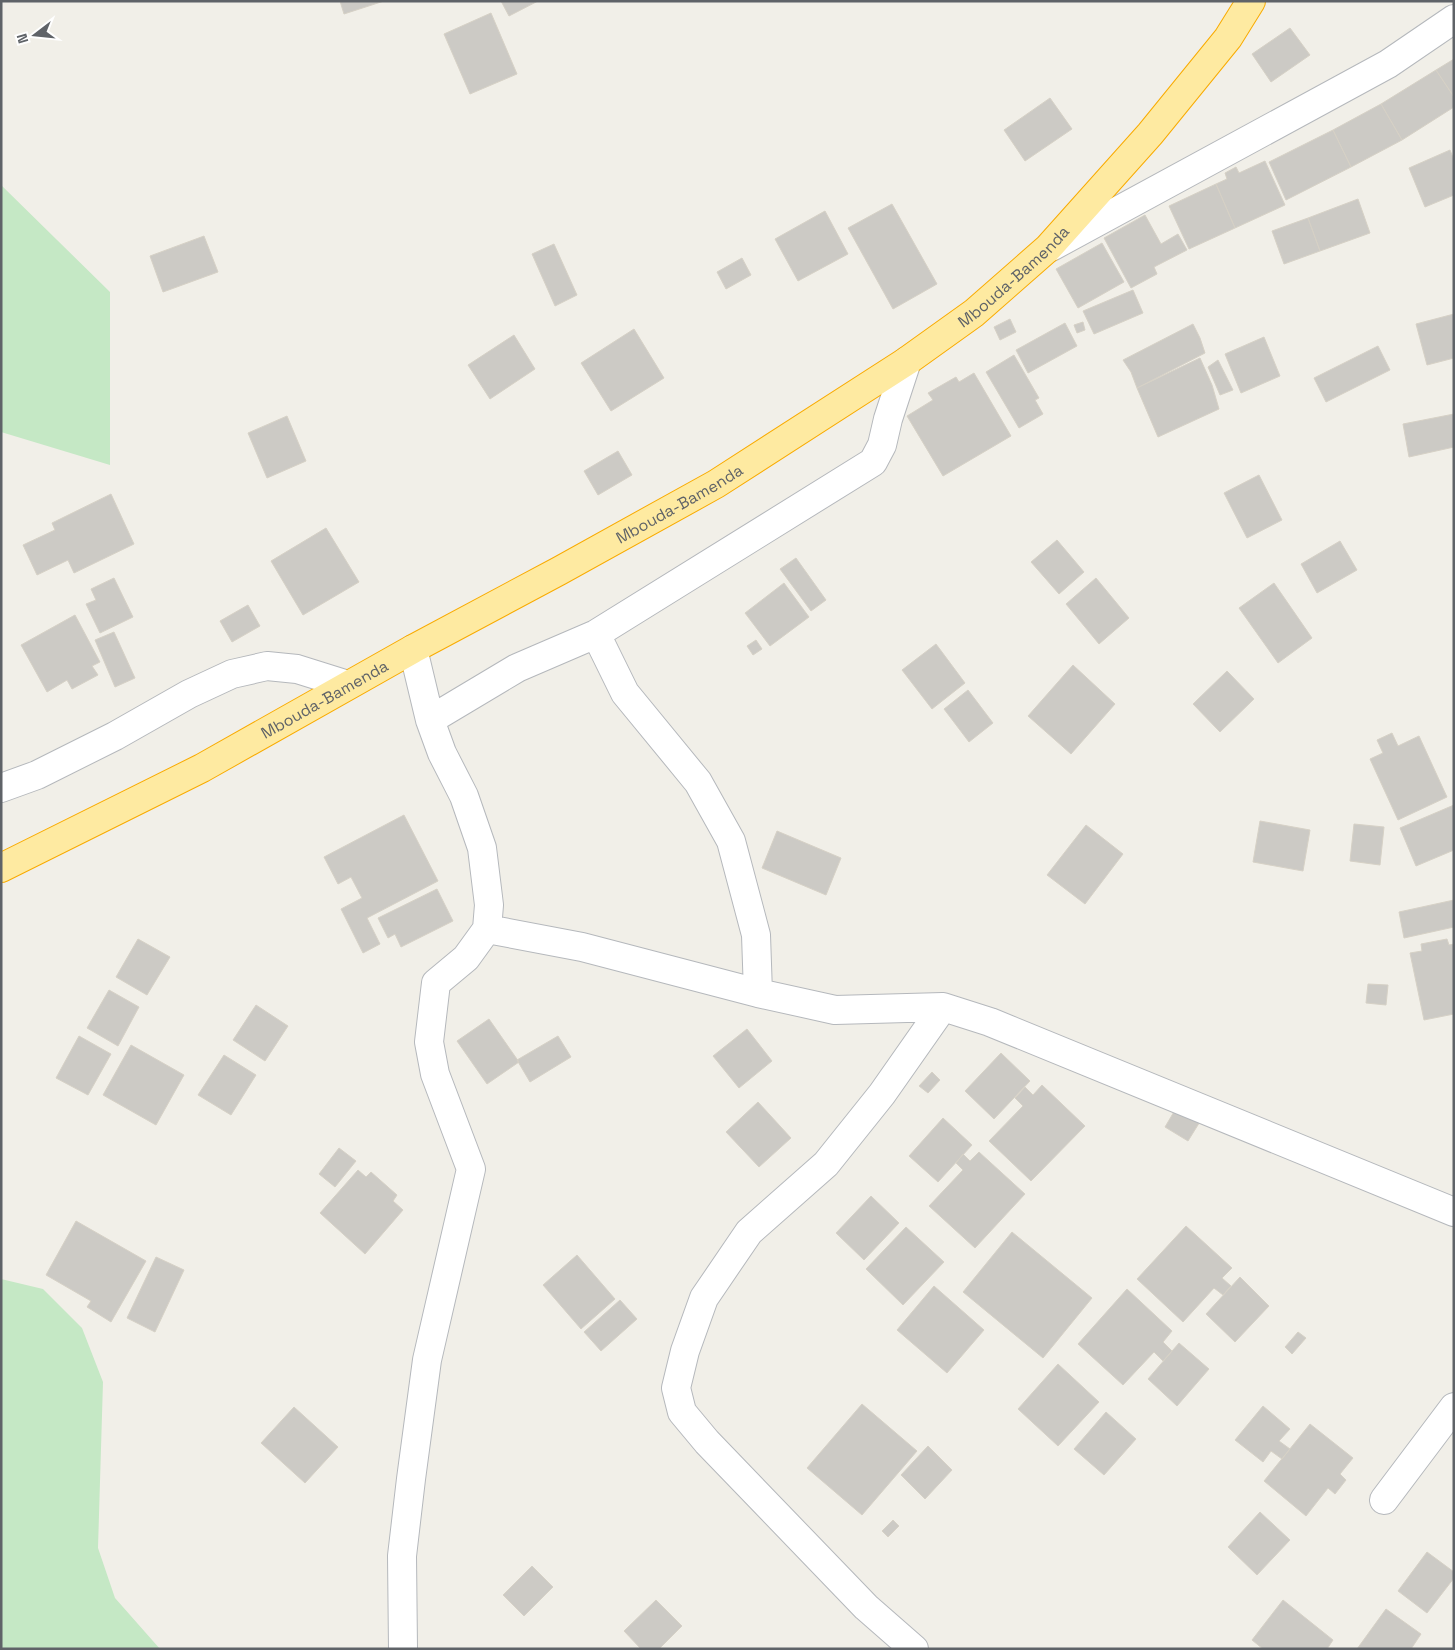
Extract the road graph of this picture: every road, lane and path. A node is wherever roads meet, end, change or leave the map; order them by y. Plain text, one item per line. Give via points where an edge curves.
1 (1251, 1) edge
2 (1454, 19) edge
3 (1048, 248) junction
4 (907, 361) junction
5 (596, 634) junction
6 (413, 649) junction
7 (348, 686) junction
8 (430, 720) junction
9 (1, 788) edge
10 (1, 868) edge
11 (487, 929) junction
12 (758, 993) junction
13 (943, 1006) junction
14 (1454, 1212) edge
15 (1454, 1407) edge
16 (1384, 1500) dead end
17 (403, 1649) edge
18 (914, 1649) edge

1 - 3 highway, Mbouda-Bamenda via 1228,38 1150,134
2 - 3 street via 1388,64
3 - 4 highway, Mbouda-Bamenda via 974,313
4 - 5 street via 882,446 873,462
4 - 6 highway, Mbouda-Bamenda via 716,484
5 - 8 street via 517,668
5 - 12 street via 625,693 698,782 731,841 756,935
6 - 7 highway, Mbouda-Bamenda
6 - 8 street
7 - 9 street via 297,669 267,666 232,674 37,775
7 - 10 highway, Mbouda-Bamenda via 202,768
8 - 11 street via 442,753 464,796 482,848 489,905
11 - 12 street via 582,947
11 - 17 street via 466,958 436,983 435,990 429,1042 435,1074 471,1169 427,1360 402,1556
12 - 13 street via 835,1010
13 - 14 street via 990,1022
13 - 18 street via 882,1094 826,1164 749,1232 704,1298 676,1388 682,1412 707,1442 866,1608
15 - 16 street

